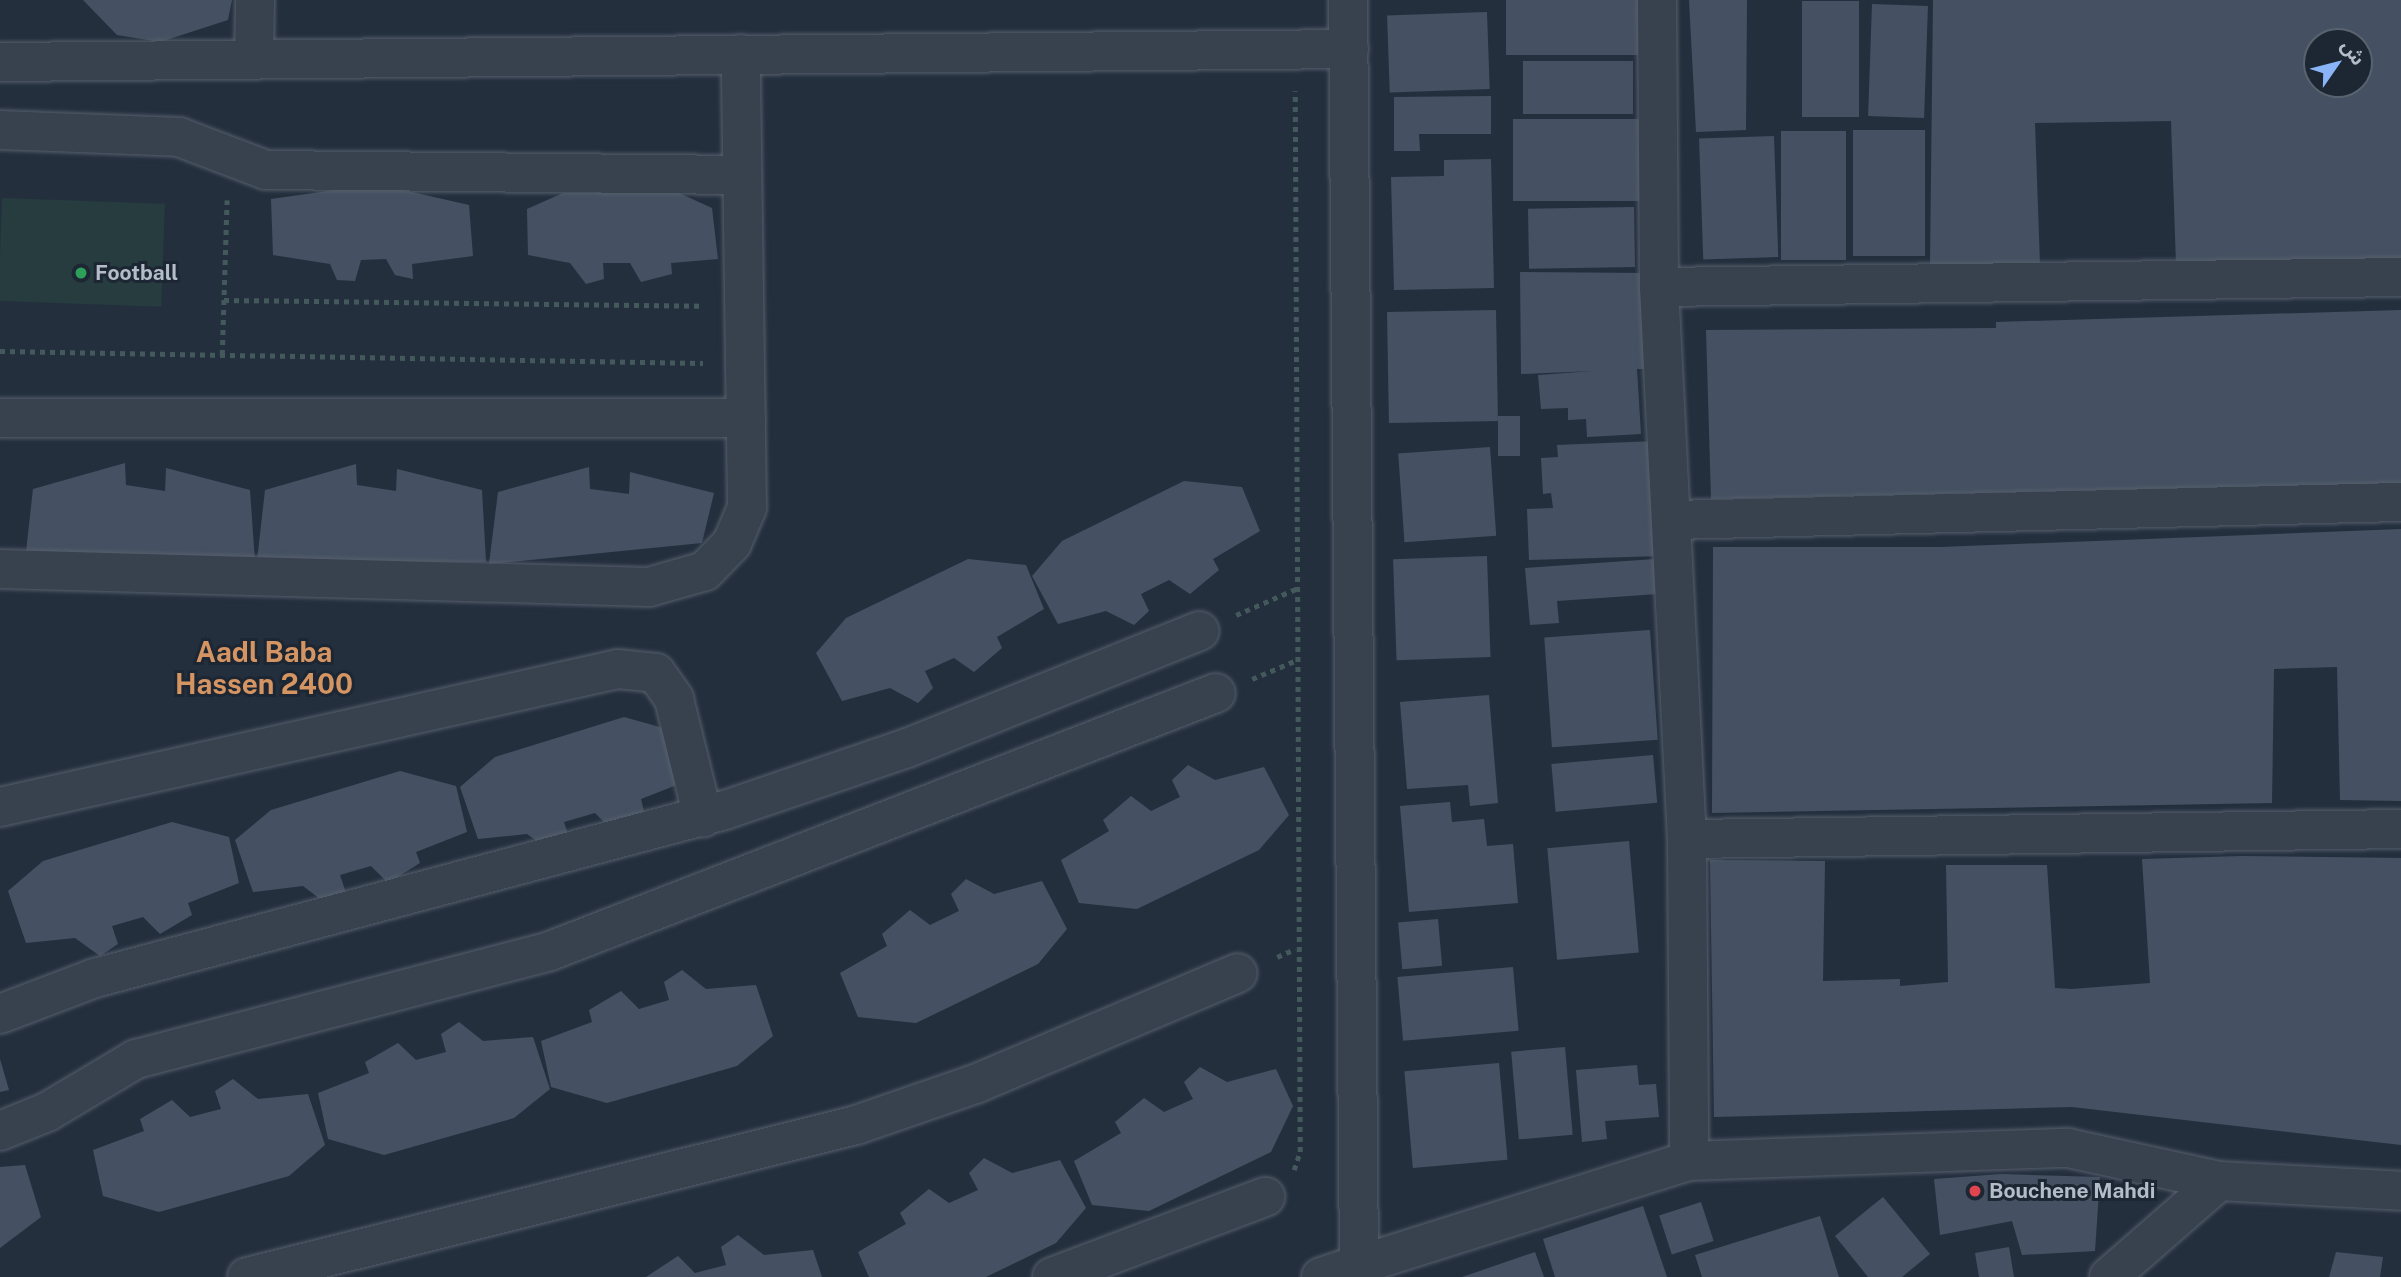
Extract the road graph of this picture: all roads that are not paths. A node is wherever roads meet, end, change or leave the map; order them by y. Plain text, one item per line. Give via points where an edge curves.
1 (255, 0) edge
2 (1349, 0) edge
3 (1657, 0) edge
4 (1349, 49) junction
5 (741, 54) junction
6 (254, 59) junction
7 (0, 62) edge
8 (0, 130) edge
9 (743, 174) junction
10 (2401, 277) edge
11 (1659, 287) junction
12 (0, 418) edge
13 (746, 418) junction
14 (2401, 502) edge
15 (1673, 520) junction
16 (0, 569) edge
17 (1200, 631) road end
18 (1216, 693) dead end
19 (0, 807) edge
20 (703, 817) junction
21 (2401, 829) edge
22 (1687, 839) junction
23 (1238, 973) dead end
24 (0, 1014) edge
25 (0, 1131) edge
26 (1689, 1161) junction
27 (2219, 1181) junction
28 (2401, 1191) edge
29 (1265, 1197) road end
30 (1359, 1265) junction
31 (247, 1277) edge
32 (1052, 1277) edge
33 (1321, 1277) edge
34 (2109, 1277) edge

1 - 6 street
2 - 4 street
3 - 11 street
4 - 5 street
4 - 30 street
5 - 6 street
5 - 9 street
6 - 7 street
8 - 9 street via 160,134 266,170
9 - 13 street
10 - 11 street
11 - 15 street
12 - 13 street
13 - 16 street via 742,526 720,559 668,586
14 - 15 street
15 - 22 street
17 - 20 street via 907,748
18 - 25 street via 550,951 136,1059 47,1112
19 - 20 street via 618,669 656,673 674,699
20 - 24 street via 95,978
21 - 22 street
22 - 26 street
23 - 31 street via 975,1084 856,1125
26 - 27 street via 2068,1148
26 - 30 street
27 - 28 street
27 - 34 street
29 - 32 street
30 - 33 street

